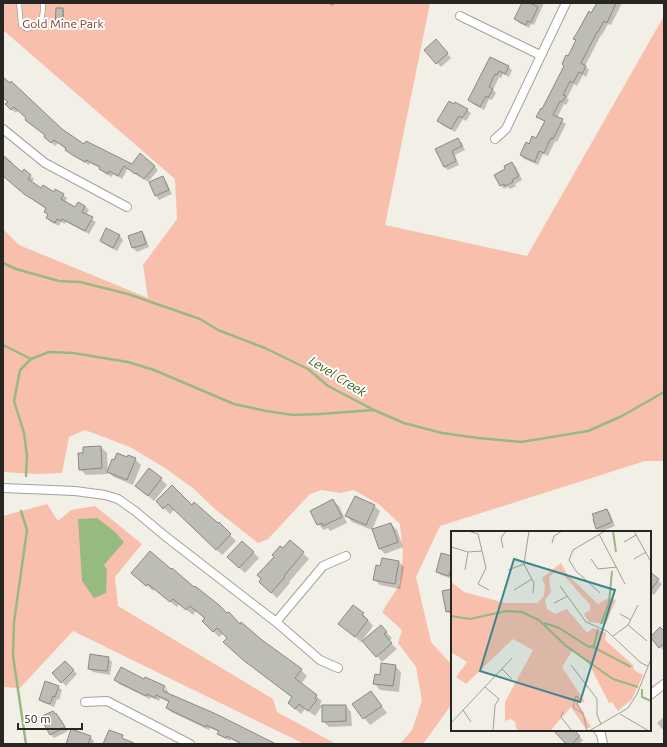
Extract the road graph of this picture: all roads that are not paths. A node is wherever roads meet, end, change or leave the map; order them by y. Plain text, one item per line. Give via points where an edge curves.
1 (19, 3) edge
2 (43, 3) edge
3 (566, 3) edge
4 (460, 16) dead end
5 (540, 56) junction
6 (3, 129) edge
7 (495, 139) dead end
8 (126, 207) dead end
9 (3, 488) edge
10 (346, 556) dead end
11 (276, 622) junction
12 (338, 668) dead end
13 (664, 684) edge
14 (651, 694) edge
15 (85, 702) dead end
16 (601, 731) edge
17 (190, 744) edge
18 (603, 744) edge

1 - 2 lane via 21,25 27,29 42,21
3 - 5 street
4 - 5 street
5 - 7 street via 506,129
6 - 8 street via 45,163
9 - 11 street via 75,491 118,499
10 - 11 street via 323,566
11 - 12 street via 320,660
13 - 14 street
15 - 17 street via 107,701
16 - 18 street

